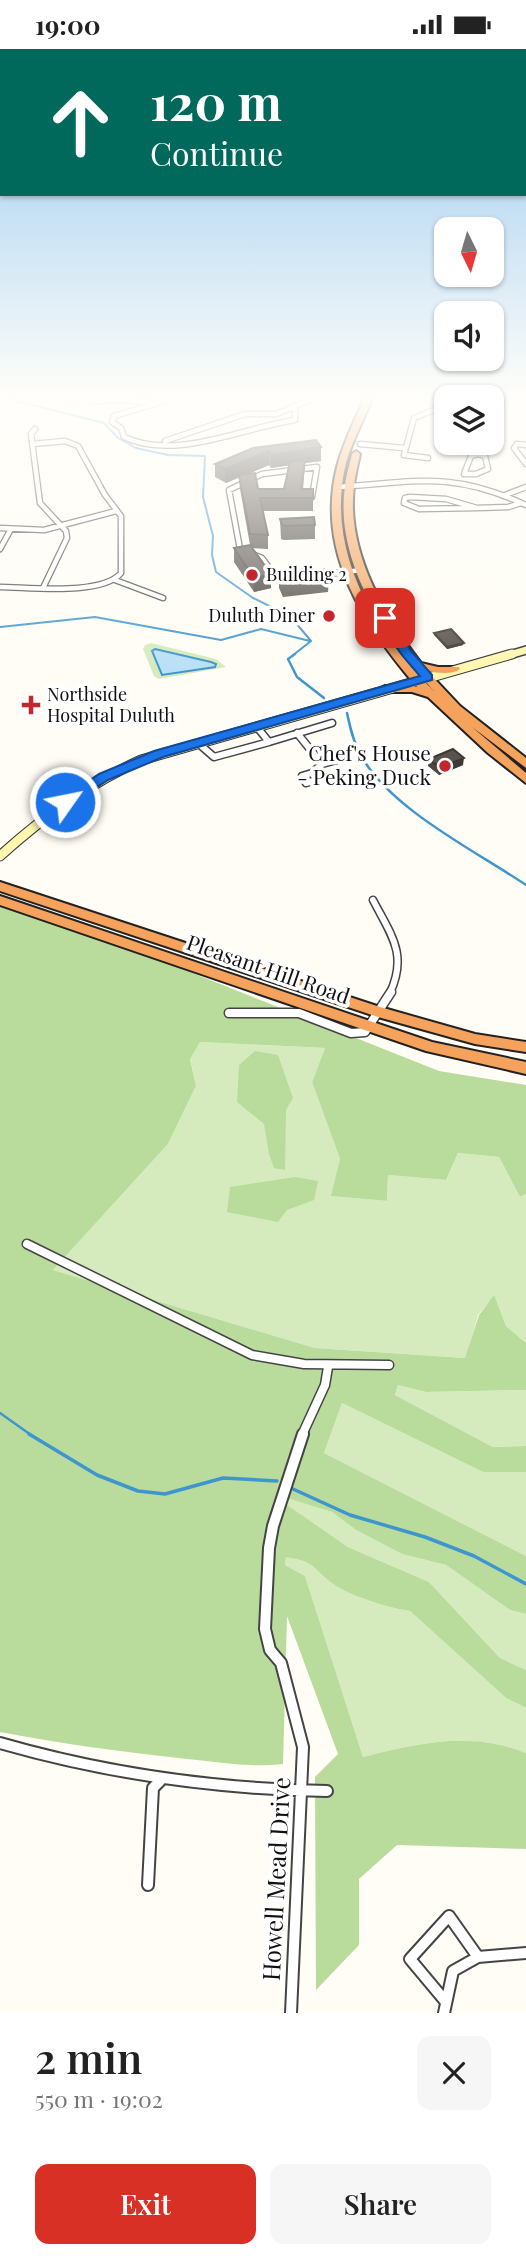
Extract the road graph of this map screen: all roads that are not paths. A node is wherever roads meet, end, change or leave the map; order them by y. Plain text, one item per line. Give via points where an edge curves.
1 (343, 488) joint
2 (38, 489) edge
3 (103, 489) edge
4 (230, 489) edge
5 (314, 489) edge
6 (483, 489) edge
7 (519, 489) edge
8 (505, 495) junction
9 (312, 498) edge
10 (524, 504) edge
11 (477, 508) junction
12 (115, 509) junction
13 (61, 524) junction
14 (0, 526) edge
15 (11, 529) junction
16 (0, 549) edge
17 (362, 570) junction
18 (348, 571) junction
19 (313, 577) edge
20 (297, 579) edge
21 (115, 580) junction
22 (0, 587) edge
23 (43, 588) junction
24 (163, 598) dead end
25 (526, 650) edge
26 (403, 664) junction
27 (416, 665) junction
28 (455, 669) junction
29 (423, 679) junction
30 (384, 689) junction
31 (430, 695) junction
32 (332, 723) dead end
33 (257, 726) junction
34 (297, 733) junction
35 (268, 742) junction
36 (198, 743) junction
37 (347, 757) dead end
38 (321, 764) junction
39 (526, 764) edge
40 (312, 773) dead end
41 (526, 779) edge
42 (0, 856) edge
43 (0, 886) edge
44 (373, 900) dead end
45 (0, 901) edge
46 (378, 1012) junction
47 (229, 1013) dead end
48 (370, 1026) junction
49 (526, 1048) edge
50 (526, 1068) edge
51 (27, 1244) dead end
52 (389, 1365) dead end
53 (328, 1367) junction
54 (0, 1743) edge
55 (160, 1781) junction
56 (303, 1791) junction
57 (327, 1791) dead end
58 (148, 1885) dead end
59 (526, 1953) edge
60 (478, 1957) junction
61 (445, 2008) edge
62 (291, 2013) edge

1 - 17 highway
1 - 18 highway via 338,532
2 - 13 street via 40,503
3 - 12 street
4 - 20 street via 240,549 262,558 277,578
5 - 9 street
6 - 8 street
7 - 8 street
8 - 10 street
10 - 11 street
11 - 11 street via 419,509 403,500 435,498
12 - 13 street
12 - 21 street via 121,516 123,544 121,573
13 - 14 street
13 - 15 street via 44,530
13 - 23 street via 67,538
14 - 15 street
15 - 16 street
17 - 18 street
17 - 27 highway via 385,618
18 - 19 street
18 - 26 highway via 374,626
21 - 23 street via 90,587
21 - 24 street
22 - 23 street
25 - 28 street
26 - 29 highway
26 - 30 highway via 404,677
27 - 28 highway
27 - 29 highway
28 - 29 street
29 - 30 street
29 - 31 highway
29 - 39 highway
30 - 31 highway via 413,689
30 - 33 street
31 - 41 highway
32 - 34 street
33 - 35 street
33 - 36 street
34 - 35 street
34 - 38 street
35 - 36 street via 214,757
36 - 42 street via 131,764 84,789
37 - 38 street
38 - 40 street
43 - 46 highway, Pleasant Hill Road
44 - 46 street via 400,965
45 - 48 highway, Pleasant Hill Road
46 - 48 street
46 - 49 highway, Pleasant Hill Road
47 - 48 street via 299,1013 360,1034
48 - 50 highway, Pleasant Hill Road via 442,1050
51 - 53 street via 253,1355
52 - 53 street
53 - 56 street, Howell Mead Drive via 325,1385 296,1448 269,1548 265,1629 270,1650 281,1663 303,1747
54 - 55 street via 90,1768
55 - 56 street
55 - 58 street via 153,1788
56 - 57 street
56 - 62 street, Howell Mead Drive
59 - 60 street
60 - 61 street via 453,1971
60 - 61 street via 449,1916 410,1959

